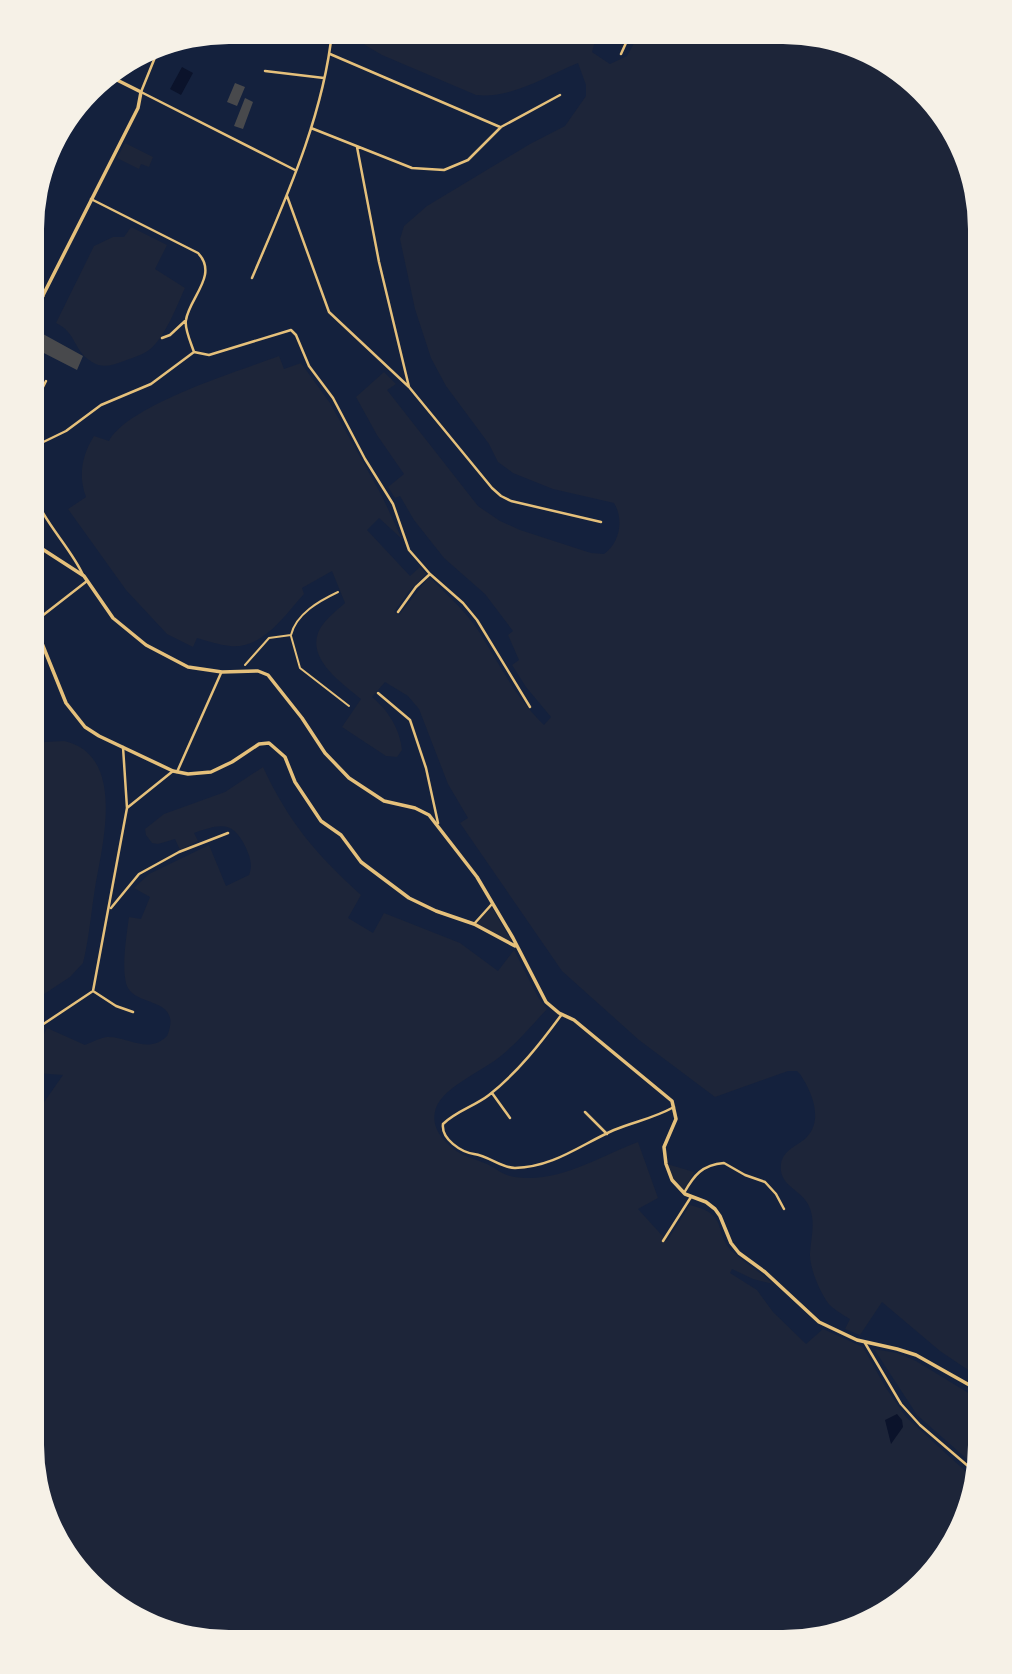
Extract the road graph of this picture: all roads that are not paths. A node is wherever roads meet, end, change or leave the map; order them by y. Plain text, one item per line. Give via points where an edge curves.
1 (331, 44) edge
2 (626, 44) edge
3 (330, 54) junction
4 (621, 54) dead end
5 (154, 60) edge
6 (265, 71) dead end
7 (324, 78) junction
8 (118, 81) edge
9 (141, 92) junction
10 (560, 96) dead end
11 (501, 127) junction
12 (311, 128) junction
13 (357, 147) junction
14 (295, 170) junction
15 (287, 196) junction
16 (91, 199) junction
17 (251, 278) dead end
18 (44, 294) edge
19 (185, 321) junction
20 (162, 338) dead end
21 (194, 352) junction
22 (46, 381) dead end
23 (44, 385) edge
24 (409, 387) junction
25 (44, 442) edge
26 (44, 512) edge
27 (601, 522) dead end
28 (44, 551) edge
29 (430, 574) junction
30 (85, 579) junction
31 (398, 612) dead end
32 (44, 615) edge
33 (44, 649) edge
34 (222, 672) junction
35 (378, 693) dead end
36 (530, 707) dead end
37 (123, 747) junction
38 (175, 772) junction
39 (127, 808) junction
40 (438, 823) junction
41 (228, 833) dead end
42 (492, 904) junction
43 (109, 910) junction
44 (474, 924) junction
45 (517, 947) junction
46 (93, 991) junction
47 (133, 1012) dead end
48 (562, 1014) junction
49 (44, 1025) edge
50 (492, 1093) junction
51 (674, 1107) junction
52 (585, 1112) dead end
53 (510, 1118) dead end
54 (607, 1134) junction
55 (684, 1193) junction
56 (691, 1197) junction
57 (784, 1209) dead end
58 (663, 1241) dead end
59 (865, 1343) junction
60 (968, 1384) edge
61 (967, 1465) edge

1 - 3 street
2 - 4 street
3 - 7 street
3 - 11 street
5 - 9 street
6 - 7 street
7 - 12 street
8 - 9 street
9 - 14 street
9 - 16 street via 138,108
10 - 11 street
11 - 13 street via 471,158 444,170 412,168
12 - 13 street
12 - 14 street
13 - 24 street
14 - 15 street
15 - 17 street
15 - 24 street via 329,312
16 - 18 street
16 - 19 street via 200,255 205,276
19 - 20 street
19 - 21 street
21 - 25 street via 151,384 101,405
21 - 29 street via 209,355 293,331 309,366 333,398 393,504 409,550
22 - 23 street
24 - 27 street via 501,496
26 - 30 street
28 - 30 street
29 - 31 street
29 - 36 street via 477,620
30 - 32 street
30 - 34 street via 113,618 146,645 187,667
33 - 37 street via 73,713 85,727
34 - 38 street
34 - 40 street via 268,675 326,753 356,784 384,801 423,811
35 - 40 street via 409,718
37 - 38 street
37 - 39 street
38 - 39 street
38 - 44 street via 211,772 259,744 269,743 285,757 295,782 321,821 341,835 361,862 409,898
39 - 43 street
40 - 42 street
41 - 43 street via 139,874
42 - 44 street
42 - 45 street
43 - 46 street
44 - 45 street
45 - 48 street via 546,1002
46 - 47 street
46 - 49 street
48 - 50 street via 538,1048
48 - 51 street via 667,1096
50 - 53 street
50 - 54 street via 442,1125 444,1134 463,1152 513,1168 568,1156
51 - 54 street
51 - 55 street via 676,1119 665,1142 665,1156 672,1180
52 - 54 street
55 - 56 street
55 - 57 street via 697,1172 724,1163 765,1182
56 - 58 street
56 - 59 street via 715,1209 733,1247 816,1320
59 - 60 street via 907,1351
59 - 61 street via 901,1404

